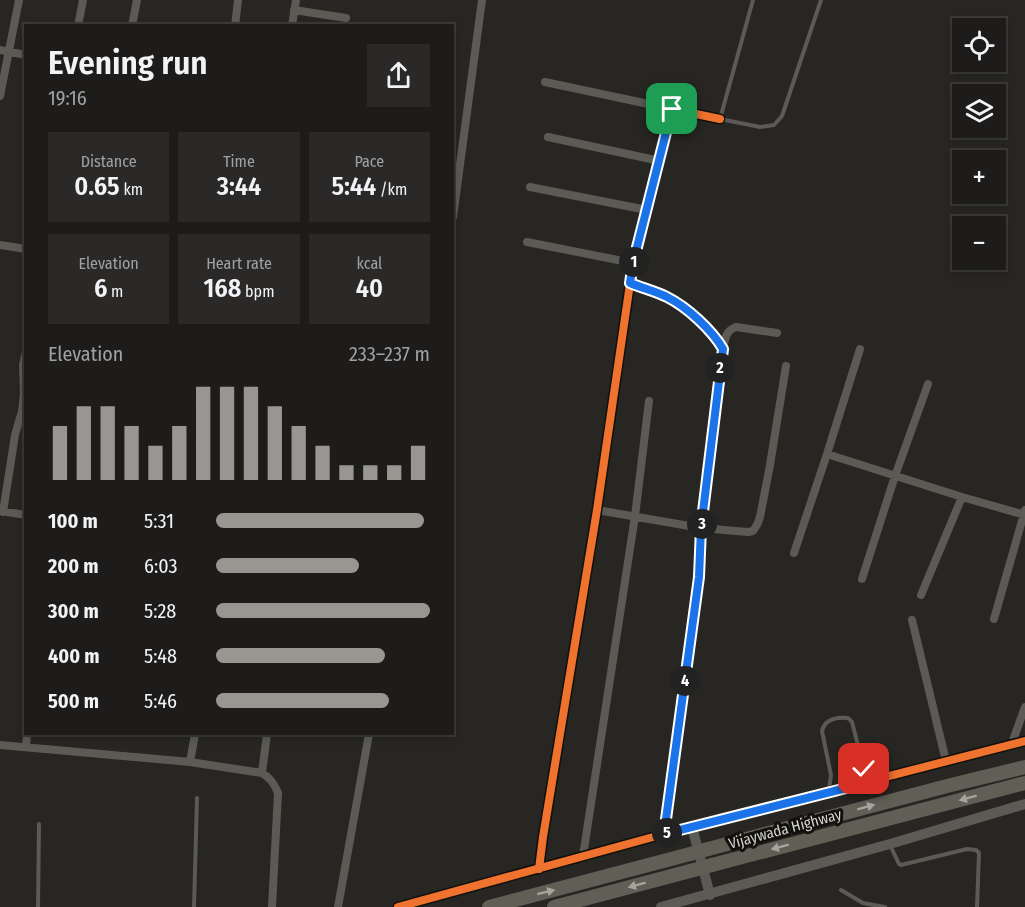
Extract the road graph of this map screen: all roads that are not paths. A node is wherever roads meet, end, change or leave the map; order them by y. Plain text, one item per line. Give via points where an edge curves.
1 (19, 0) edge
2 (83, 0) edge
3 (137, 0) edge
4 (238, 0) edge
5 (296, 0) edge
6 (482, 0) edge
7 (753, 0) edge
8 (821, 0) edge
9 (294, 10) junction
10 (346, 18) dead end
11 (78, 24) edge
12 (132, 24) edge
13 (235, 24) edge
14 (292, 24) edge
15 (4, 50) edge
16 (24, 55) edge
17 (545, 82) dead end
18 (0, 96) edge
19 (672, 109) junction
20 (720, 119) junction
21 (548, 137) dead end
22 (660, 161) junction
23 (530, 187) dead end
24 (454, 210) edge
25 (647, 210) junction
26 (527, 242) dead end
27 (0, 245) edge
28 (24, 249) edge
29 (633, 263) junction
30 (630, 283) junction
31 (777, 333) dead end
32 (723, 349) junction
33 (860, 349) dead end
34 (24, 361) edge
35 (786, 366) dead end
36 (928, 384) dead end
37 (24, 394) edge
38 (24, 394) edge
39 (649, 401) dead end
40 (827, 454) junction
41 (896, 476) junction
42 (962, 497) junction
43 (597, 510) junction
44 (1, 512) edge
45 (1024, 513) edge
46 (24, 515) edge
47 (635, 516) junction
48 (701, 528) junction
49 (794, 554) dead end
50 (862, 579) dead end
51 (921, 595) dead end
52 (994, 619) dead end
53 (912, 620) dead end
54 (1025, 707) edge
55 (27, 735) edge
56 (195, 735) edge
57 (267, 735) edge
58 (369, 735) edge
59 (1025, 741) edge
60 (1012, 744) junction
61 (0, 745) edge
62 (26, 747) junction
63 (946, 760) junction
64 (190, 762) junction
65 (1025, 767) edge
66 (262, 772) junction
67 (874, 781) junction
68 (1025, 783) edge
69 (828, 792) junction
70 (197, 798) dead end
71 (1025, 804) edge
72 (39, 824) dead end
73 (692, 827) junction
74 (664, 834) junction
75 (890, 844) junction
76 (583, 856) junction
77 (539, 869) junction
78 (841, 890) dead end
79 (710, 895) junction
80 (672, 906) edge
81 (38, 907) edge
82 (194, 907) edge
83 (272, 907) edge
84 (338, 907) edge
85 (398, 907) edge
86 (489, 907) edge
87 (554, 907) edge
88 (885, 907) edge
89 (977, 907) edge

1 - 15 street
2 - 11 street
3 - 12 street
4 - 13 street
5 - 9 street
6 - 24 street
7 - 20 lane
8 - 20 lane via 779,121 760,127
9 - 10 street
9 - 14 street
15 - 16 street
15 - 18 street
17 - 19 street
19 - 20 street
19 - 22 street
21 - 22 street
22 - 25 street
23 - 25 street
25 - 29 street
26 - 29 street
27 - 28 street
29 - 30 street
30 - 32 street via 668,297 689,311
30 - 43 street
31 - 32 street via 735,327 726,333
32 - 48 street
33 - 40 street
34 - 38 street
35 - 48 street via 757,525 748,532
36 - 41 street
37 - 44 street
39 - 47 street
40 - 41 street
40 - 49 street
41 - 42 street
41 - 50 street
42 - 45 street
42 - 51 street
43 - 47 street
43 - 77 street
44 - 46 street
45 - 52 street
47 - 48 street
47 - 76 street
48 - 74 street via 699,577
53 - 63 street
54 - 60 street
55 - 62 street
56 - 64 street
57 - 66 street
58 - 84 street
59 - 60 street
60 - 63 street
61 - 62 street
62 - 64 street
63 - 67 street
64 - 66 street
86 -> 65 highway, Vijaywada Highway, bridge
66 - 83 street via 278,793
67 - 69 street
67 - 69 lane via 864,769 852,722 848,718 827,721 822,731 831,775
68 -> 87 highway, Vijaywada Highway, bridge
69 - 73 street
70 - 82 lane
71 - 75 street
72 - 81 lane
73 - 74 street
73 - 79 street
74 - 76 street
75 - 79 street
75 - 89 lane via 902,866 976,850
76 - 77 street
77 - 85 street
78 - 88 lane via 863,903
79 - 80 street

